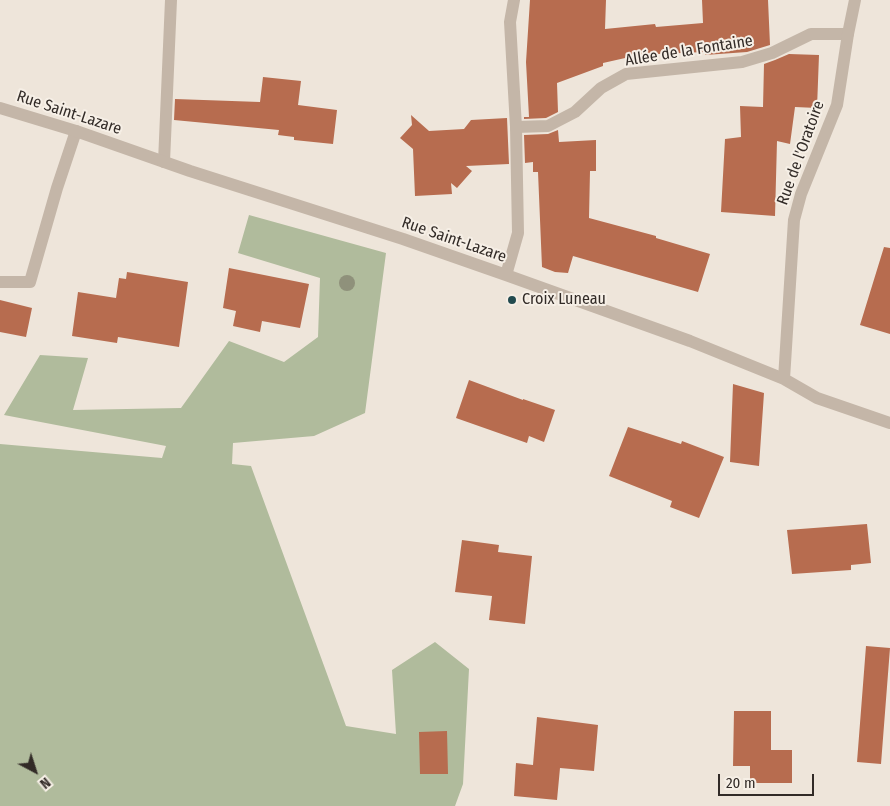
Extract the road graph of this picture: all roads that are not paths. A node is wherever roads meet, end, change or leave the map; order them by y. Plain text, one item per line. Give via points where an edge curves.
1 (171, 0) edge
2 (514, 0) edge
3 (855, 0) edge
4 (848, 34) junction
5 (0, 108) edge
6 (516, 127) junction
7 (76, 132) junction
8 (164, 162) junction
9 (506, 275) junction
10 (0, 282) edge
11 (784, 379) junction
12 (890, 422) edge

1 - 8 street
2 - 6 street via 510,22
3 - 4 street, Rue de l'Oratoire
4 - 6 street, Allée de la Fontaine via 811,34 772,53 742,62 626,74 601,88 575,112 548,126
4 - 11 street, Rue de l'Oratoire via 837,105 801,194 794,220
5 - 7 street, Rue Saint-Lazare
6 - 9 street via 518,233
7 - 8 street, Rue Saint-Lazare
7 - 10 street via 30,282
8 - 9 street, Rue Saint-Lazare
9 - 11 street, Rue Saint-Lazare
11 - 12 street, Rue Saint-Lazare via 817,398

